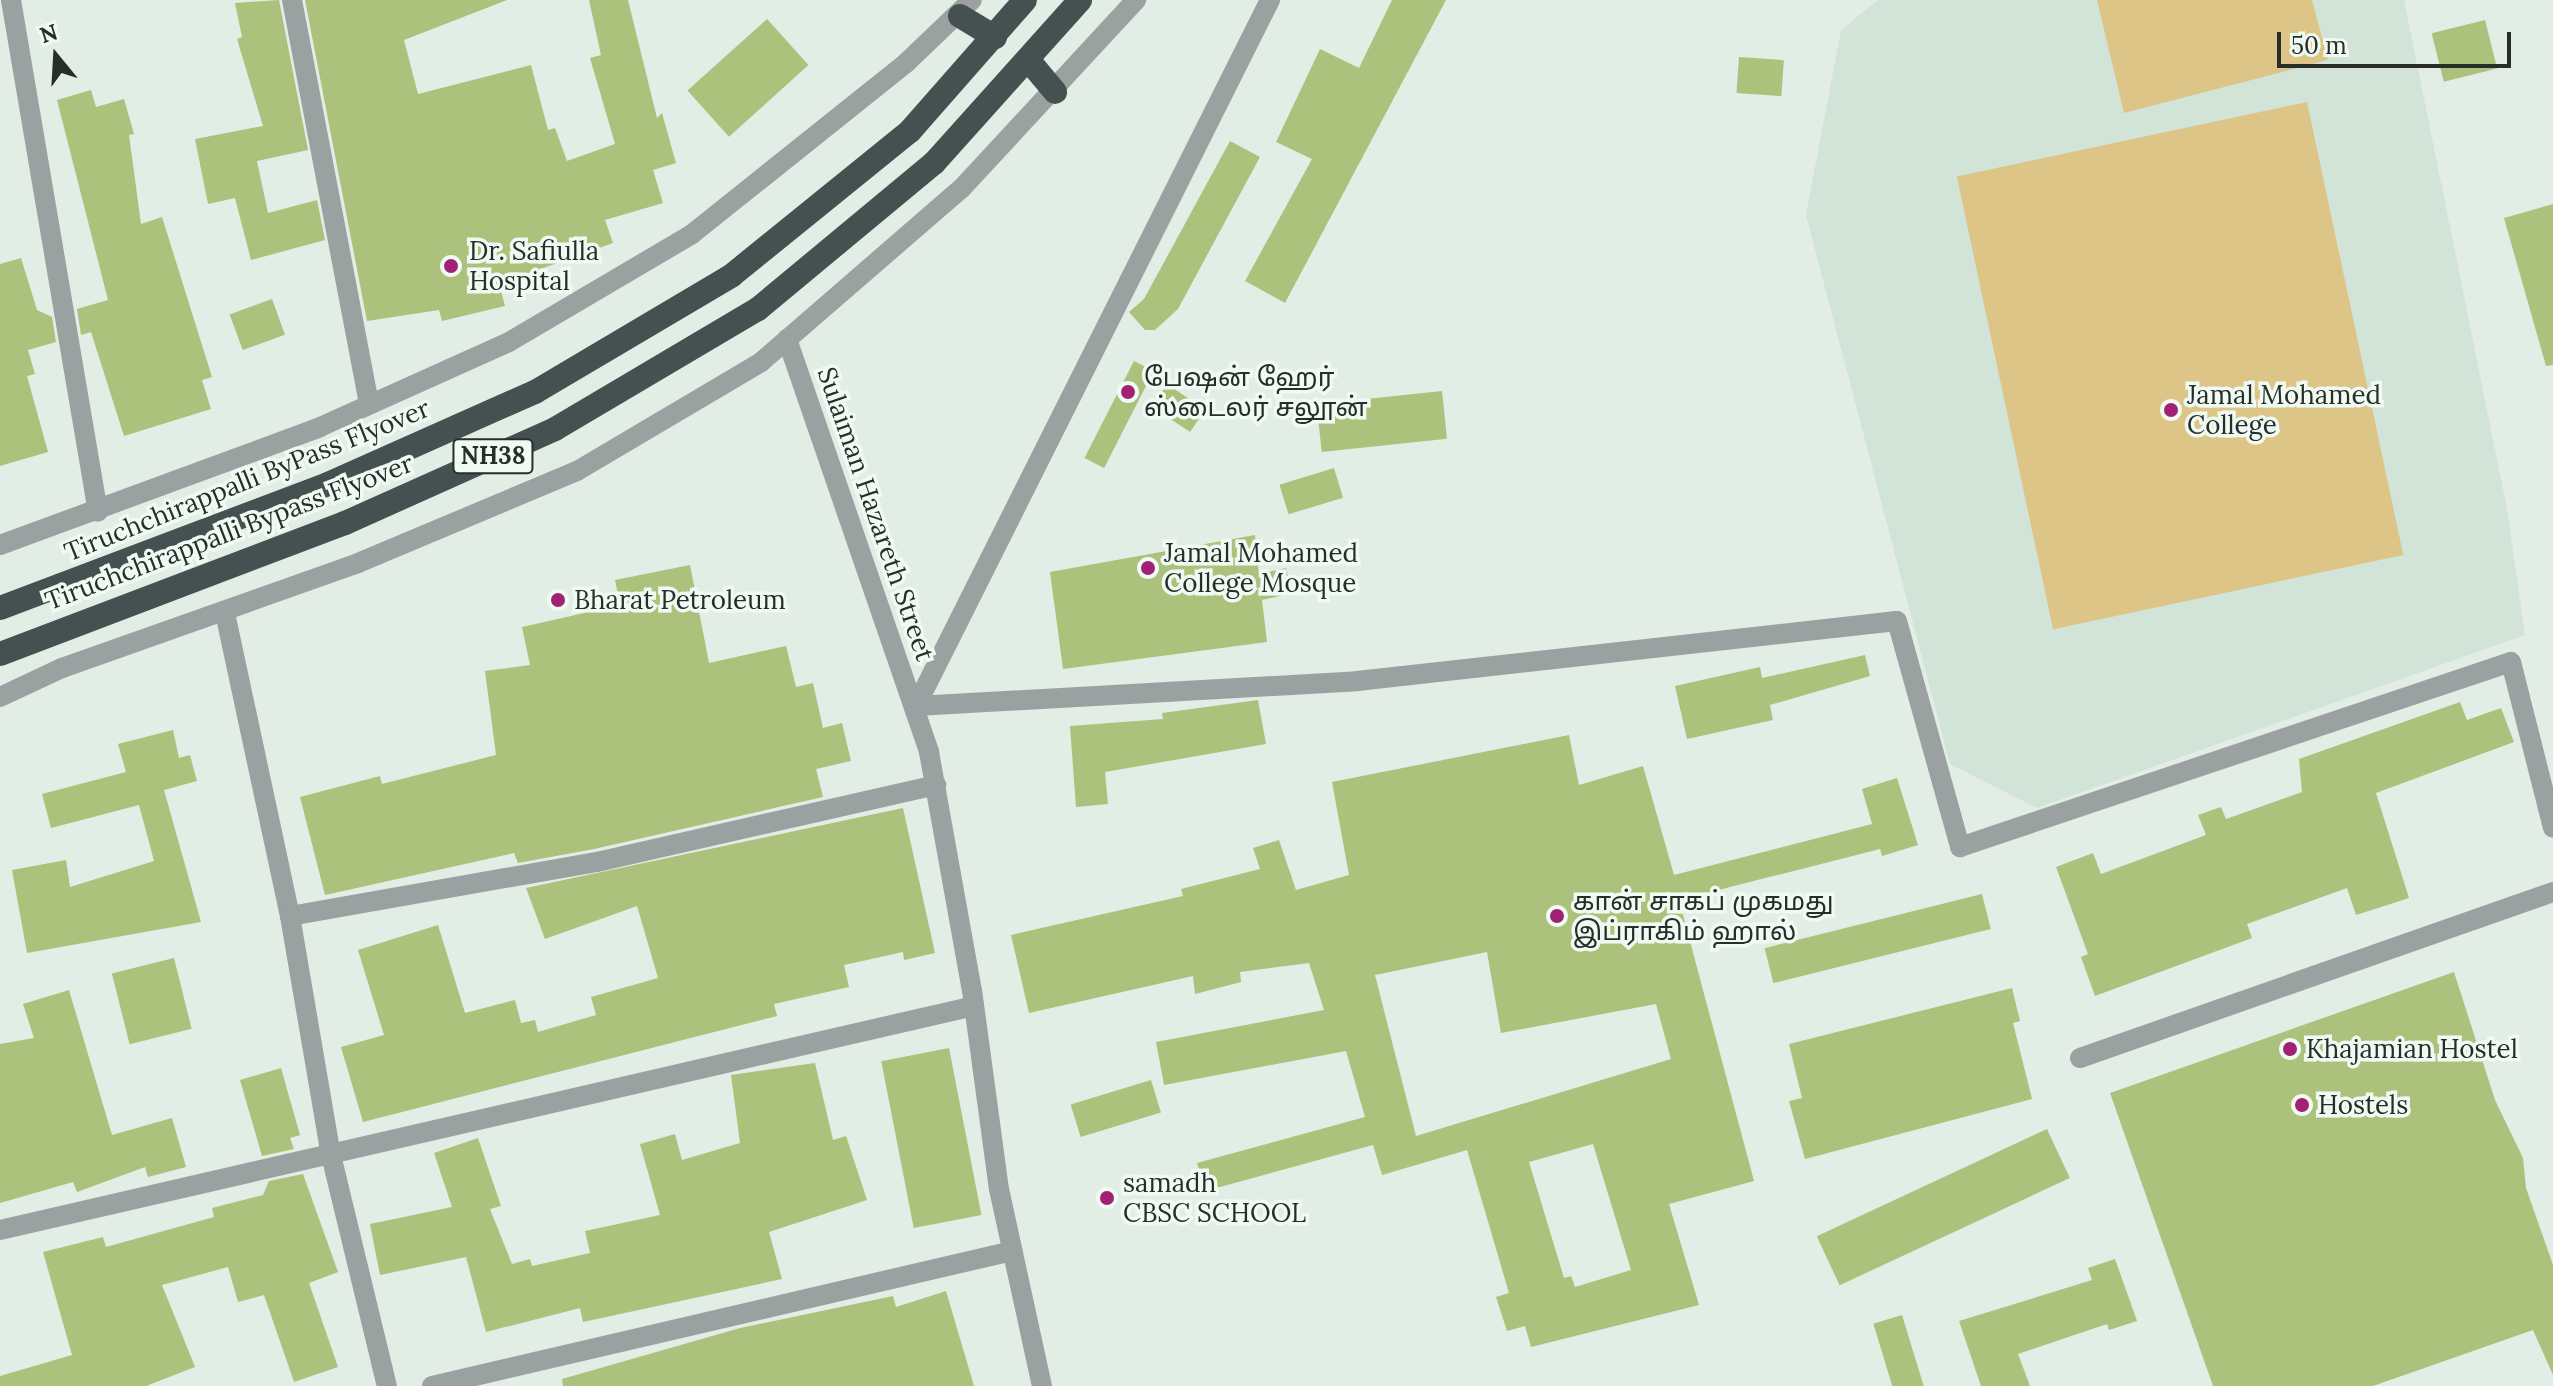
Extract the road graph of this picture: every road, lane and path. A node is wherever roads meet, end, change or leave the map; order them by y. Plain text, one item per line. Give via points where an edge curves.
1 (11, 0) edge
2 (292, 0) edge
3 (1025, 0) edge
4 (1080, 0) edge
5 (1136, 0) edge
6 (1270, 0) edge
7 (966, 8) edge
8 (995, 37) junction
9 (1030, 62) junction
10 (1055, 92) junction
11 (787, 339) junction
12 (369, 403) junction
13 (98, 512) junction
14 (0, 545) edge
15 (0, 608) edge
16 (225, 613) junction
17 (0, 654) edge
18 (0, 697) edge
19 (916, 706) junction
20 (936, 785) junction
21 (2553, 828) edge
22 (2553, 892) edge
23 (290, 916) junction
24 (974, 1006) junction
25 (2080, 1058) dead end
26 (330, 1151) junction
27 (0, 1230) edge
28 (1012, 1251) junction
29 (387, 1386) edge
30 (432, 1386) edge
31 (1042, 1386) edge

1 - 13 street
2 - 12 street
3 - 8 highway, NH38
4 - 9 highway, Tiruchchirappalli Bypass Flyover / NH38
5 - 10 street
6 - 19 street
7 - 8 highway
7 - 12 street via 692,234 509,342
8 - 15 highway, Tiruchchirappalli ByPass Flyover / NH38 via 910,131 731,276 535,392 328,484
9 - 10 highway
9 - 17 highway, Tiruchchirappalli Bypass Flyover / NH38 via 934,163 758,309 555,429 345,523
10 - 11 street via 961,189
11 - 16 street via 761,362 577,471
11 - 19 street, Sulaiman Hazareth Street
12 - 13 street
13 - 14 street
16 - 18 street via 62,668
16 - 23 street
19 - 20 street, Sulaiman Hazareth Street
19 - 21 street via 1357,681 1897,621 1960,847 2511,662
20 - 23 street via 597,862
20 - 24 street, Sulaiman Hazareth Street
22 - 25 street
23 - 26 street
24 - 26 street
24 - 28 street, Sulaiman Hazareth Street
26 - 27 street
26 - 29 street
28 - 30 street
28 - 31 street, Sulaiman Hazareth Street

